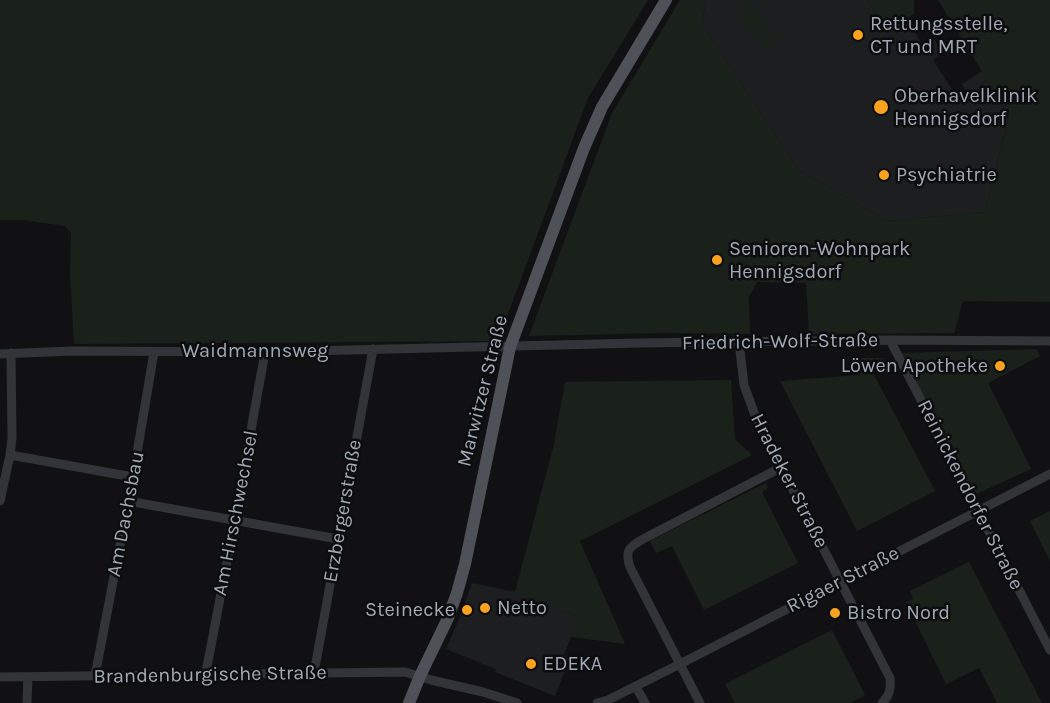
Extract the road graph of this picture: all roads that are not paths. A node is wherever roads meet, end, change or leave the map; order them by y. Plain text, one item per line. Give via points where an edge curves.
1 (666, 0) edge
2 (890, 340) junction
3 (1050, 341) edge
4 (739, 342) junction
5 (510, 347) junction
6 (373, 350) junction
7 (154, 352) junction
8 (265, 352) junction
9 (11, 353) junction
10 (0, 354) edge
11 (12, 438) junction
12 (0, 439) edge
13 (10, 455) junction
14 (782, 468) junction
15 (1050, 474) edge
16 (133, 477) junction
17 (0, 501) edge
18 (128, 501) junction
19 (979, 512) junction
20 (235, 520) junction
21 (338, 539) junction
22 (840, 581) junction
23 (1050, 649) edge
24 (680, 664) junction
25 (314, 673) junction
26 (206, 674) junction
27 (95, 676) junction
28 (420, 676) junction
29 (0, 677) edge
30 (28, 677) junction
31 (636, 687) junction
32 (27, 703) edge
33 (409, 703) edge
34 (517, 703) edge
35 (597, 703) edge
36 (645, 703) edge
37 (700, 703) edge
38 (882, 703) edge

1 - 5 main road, Marwitzer Straße via 602,107
2 - 3 street, Friedrich-Wolf-Straße
2 - 4 street, Friedrich-Wolf-Straße
2 - 19 street, Reinickendorfer Straße
4 - 5 street, Friedrich-Wolf-Straße
4 - 14 street, Hradeker Straße via 746,392
5 - 6 street, Waidmannsweg
5 - 28 main road, Marwitzer Straße via 465,564 448,618
6 - 8 street, Waidmannsweg
6 - 21 street, Erzbergerstraße
7 - 8 street, Waidmannsweg
7 - 9 street, Waidmannsweg
7 - 16 street, Am Dachsbau
8 - 20 street, Am Hirschwechsel
9 - 10 street, Waidmannsweg
9 - 11 street
11 - 12 street
11 - 13 street
13 - 16 street
13 - 17 street
14 - 22 street, Hradeker Straße
14 - 24 street via 628,550 630,567
15 - 19 street, Rigaer Straße
16 - 18 street, Am Dachsbau
18 - 20 street
18 - 27 street, Am Dachsbau
19 - 22 street, Rigaer Straße
19 - 23 street, Reinickendorfer Straße
20 - 21 street
20 - 26 street, Am Hirschwechsel
21 - 25 street, Erzbergerstraße
22 - 24 street, Rigaer Straße
22 - 38 street, Hradeker Straße via 890,678 891,689
24 - 31 street, Rigaer Straße
24 - 37 street
25 - 26 street, Brandenburgische Straße
25 - 28 street, Brandenburgische Straße via 387,671
26 - 27 street, Brandenburgische Straße
27 - 30 street, Brandenburgische Straße
28 - 33 main road, Marwitzer Straße
28 - 34 street
29 - 30 street, Brandenburgische Straße
30 - 32 street
31 - 35 street, Rigaer Straße
31 - 36 street

